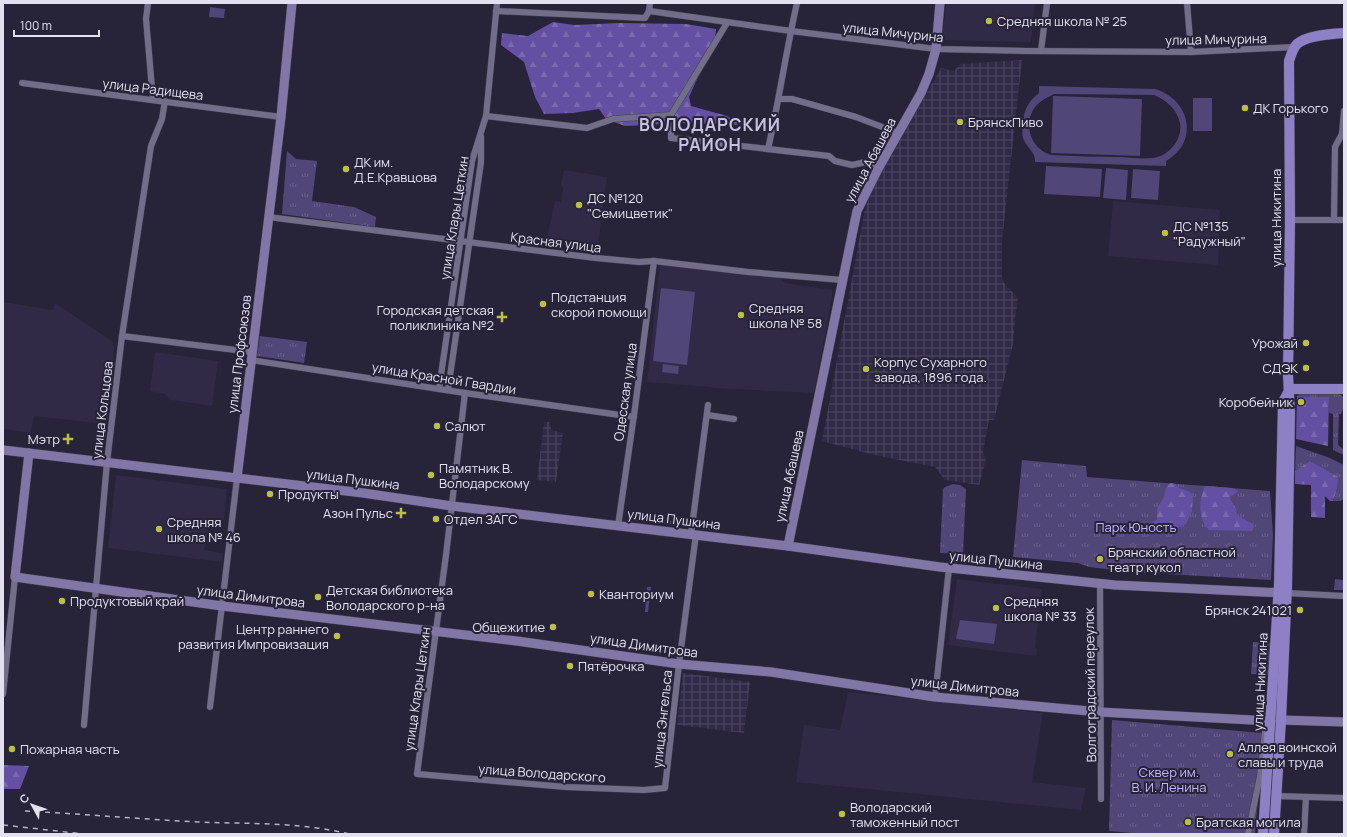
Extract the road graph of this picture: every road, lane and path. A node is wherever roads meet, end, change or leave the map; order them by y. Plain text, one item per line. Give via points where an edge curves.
1 (148, 3) edge
2 (292, 3) edge
3 (497, 3) edge
4 (650, 3) edge
5 (797, 3) edge
6 (940, 3) edge
7 (1046, 3) edge
8 (1187, 3) edge
9 (496, 11) junction
10 (649, 11) junction
11 (727, 23) junction
12 (790, 31) junction
13 (1344, 33) edge
14 (1294, 47) junction
15 (936, 49) junction
16 (1041, 51) junction
17 (1191, 52) junction
18 (22, 83) dead end
19 (779, 99) junction
20 (153, 100) junction
21 (164, 101) junction
22 (1344, 111) edge
23 (671, 115) junction
24 (486, 116) junction
25 (281, 117) junction
26 (481, 134) junction
27 (898, 134) junction
28 (768, 149) junction
29 (878, 169) junction
30 (268, 217) junction
31 (1290, 220) junction
32 (1334, 220) junction
33 (1344, 220) edge
34 (461, 241) junction
35 (470, 242) junction
36 (654, 261) junction
37 (842, 280) junction
38 (122, 336) junction
39 (252, 356) junction
40 (439, 389) junction
41 (1290, 389) junction
42 (1344, 389) edge
43 (448, 390) junction
44 (465, 393) junction
45 (708, 405) dead end
46 (707, 415) junction
47 (634, 417) junction
48 (734, 418) dead end
49 (3, 450) edge
50 (29, 453) junction
51 (107, 462) junction
52 (237, 478) junction
53 (452, 506) junction
54 (618, 526) junction
55 (694, 534) junction
56 (788, 546) junction
57 (949, 568) junction
58 (15, 577) junction
59 (1100, 584) junction
60 (96, 588) junction
61 (1282, 593) junction
62 (1344, 596) edge
63 (222, 606) junction
64 (436, 631) junction
65 (680, 664) junction
66 (3, 694) edge
67 (935, 697) junction
68 (210, 707) dead end
69 (1100, 712) junction
70 (1273, 720) junction
71 (1344, 722) edge
72 (84, 725) dead end
73 (417, 774) joint
74 (666, 788) joint
75 (1276, 796) junction
76 (1306, 797) junction
77 (1344, 798) edge
78 (1101, 799) dead end
79 (1248, 834) edge
80 (1263, 834) edge
81 (1274, 834) edge
82 (1304, 834) edge

1 - 20 street via 146,20
2 - 25 main road, улица Профсоюзов
3 - 9 street, улица Клары Цеткин
4 - 10 street
5 - 12 street
6 - 15 main road, улица Абашева
7 - 16 street
8 - 17 street
9 - 10 street via 645,18
9 - 24 street, улица Клары Цеткин
10 - 11 street, улица Мичурина
11 - 12 street, улица Мичурина
11 - 23 street
12 - 15 street, улица Мичурина
12 - 19 street
13 - 14 main road via 1308,38
14 - 17 street, улица Мичурина
14 - 31 main road, улица Никитина via 1289,61
15 - 16 street, улица Мичурина
15 - 27 main road, улица Абашева via 921,93
16 - 17 street, улица Мичурина
18 - 20 street, улица Радищева
19 - 27 street via 792,99 856,117
19 - 28 street
20 - 21 street, улица Радищева
21 - 25 street, улица Радищева
21 - 38 street, улица Кольцова via 162,119 151,146
22 - 32 street via 1342,134 1335,147
23 - 24 street via 613,119 587,128
23 - 28 street via 671,138
24 - 26 street, улица Клары Цеткин
25 - 30 main road, улица Профсоюзов
26 - 34 street, улица Клары Цеткин via 472,161
26 - 35 street via 481,162
27 - 29 main road, улица Абашева
28 - 29 street via 829,156 835,161 852,165 866,162
29 - 37 main road, улица Абашева via 857,211
30 - 34 street, Красная улица
30 - 39 main road, улица Профсоюзов
31 - 32 street
31 - 41 main road, улица Никитина
32 - 33 street
34 - 35 street, Красная улица
34 - 40 street, улица Клары Цеткин
35 - 36 street, Красная улица via 596,258
35 - 43 street
36 - 37 street, Красная улица
36 - 47 street, Одесская улица
37 - 56 main road, улица Абашева
38 - 39 street, улица Красной Гвардии
38 - 51 street, улица Кольцова
39 - 40 street, улица Красной Гвардии
39 - 52 main road, улица Профсоюзов
40 - 43 street, улица Красной Гвардии
41 - 42 main road
41 - 61 main road, улица Никитина
43 - 44 street, улица Красной Гвардии
44 - 47 street, улица Красной Гвардии
44 - 53 street, улица Клары Цеткин
45 - 46 street, улица Энгельса
46 - 48 street
46 - 55 street, улица Энгельса
47 - 54 street, Одесская улица
49 - 50 main road, улица Пушкина
50 - 51 main road, улица Пушкина
50 - 58 main road
51 - 52 main road, улица Пушкина
51 - 60 street, улица Кольцова
52 - 53 main road, улица Пушкина
52 - 63 street, улица Профсоюзов
53 - 54 main road, улица Пушкина
53 - 64 street, улица Клары Цеткин
54 - 55 main road, улица Пушкина
55 - 56 main road, улица Пушкина
55 - 65 street, улица Энгельса
56 - 57 main road, улица Пушкина
57 - 59 main road, улица Пушкина
57 - 67 street
58 - 60 main road, улица Димитрова
58 - 66 street
59 - 61 main road, улица Пушкина
59 - 69 street, Волгоградский переулок
60 - 63 main road, улица Димитрова
60 - 72 street, улица Кольцова
61 - 62 street, улица Пушкина
61 - 70 main road, улица Никитина
63 - 64 main road, улица Димитрова
63 - 68 street, улица Профсоюзов
64 - 65 main road, улица Димитрова
64 - 73 street, улица Клары Цеткин
65 - 67 main road, улица Димитрова via 771,672
65 - 74 street, улица Энгельса
67 - 69 main road, улица Димитрова
69 - 70 main road, улица Димитрова
69 - 78 street, Волгоградский переулок
70 - 71 main road, улица Димитрова
70 - 75 main road, улица Никитина
70 - 79 street
70 - 80 main road, улица Никитина
73 - 74 street, улица Володарского via 566,787 644,790
75 - 76 street
75 - 81 main road, улица Никитина
76 - 77 street
76 - 82 street

